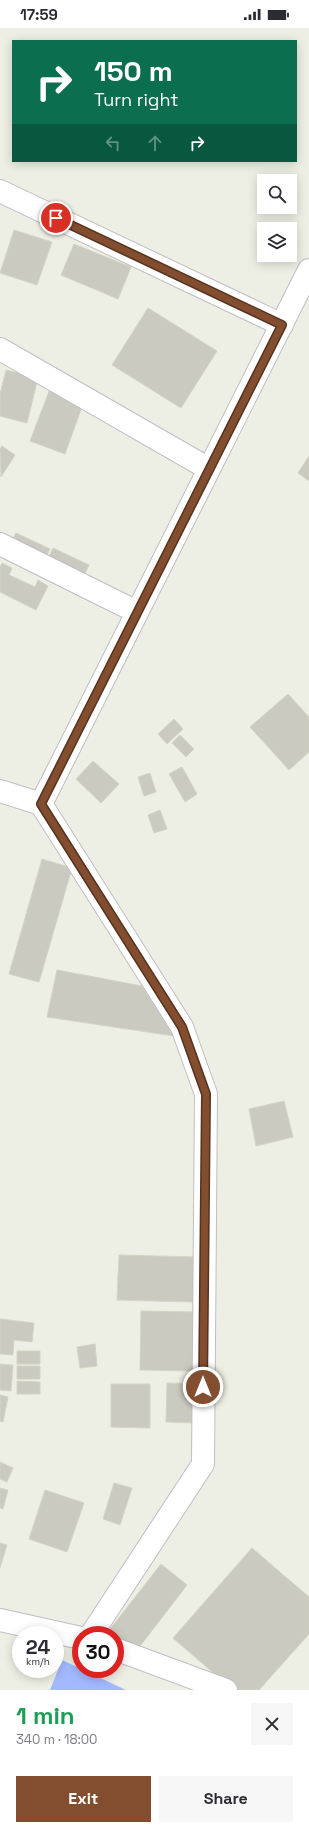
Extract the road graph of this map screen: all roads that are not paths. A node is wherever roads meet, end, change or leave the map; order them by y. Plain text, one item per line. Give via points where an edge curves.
1 (0, 191) edge
2 (309, 270) edge
3 (282, 325) junction
4 (0, 349) edge
5 (209, 469) junction
6 (0, 544) edge
7 (138, 612) junction
8 (0, 791) edge
9 (41, 804) junction
10 (0, 1620) edge
11 (97, 1626) edge
12 (72, 1636) edge
13 (124, 1651) edge
14 (226, 1690) edge

1 - 3 street
2 - 3 street
3 - 5 street
4 - 5 street
5 - 7 street
6 - 7 street
7 - 9 street
8 - 9 street
9 - 11 street via 182,1027 206,1094 202,1464
10 - 12 street
13 - 14 street

